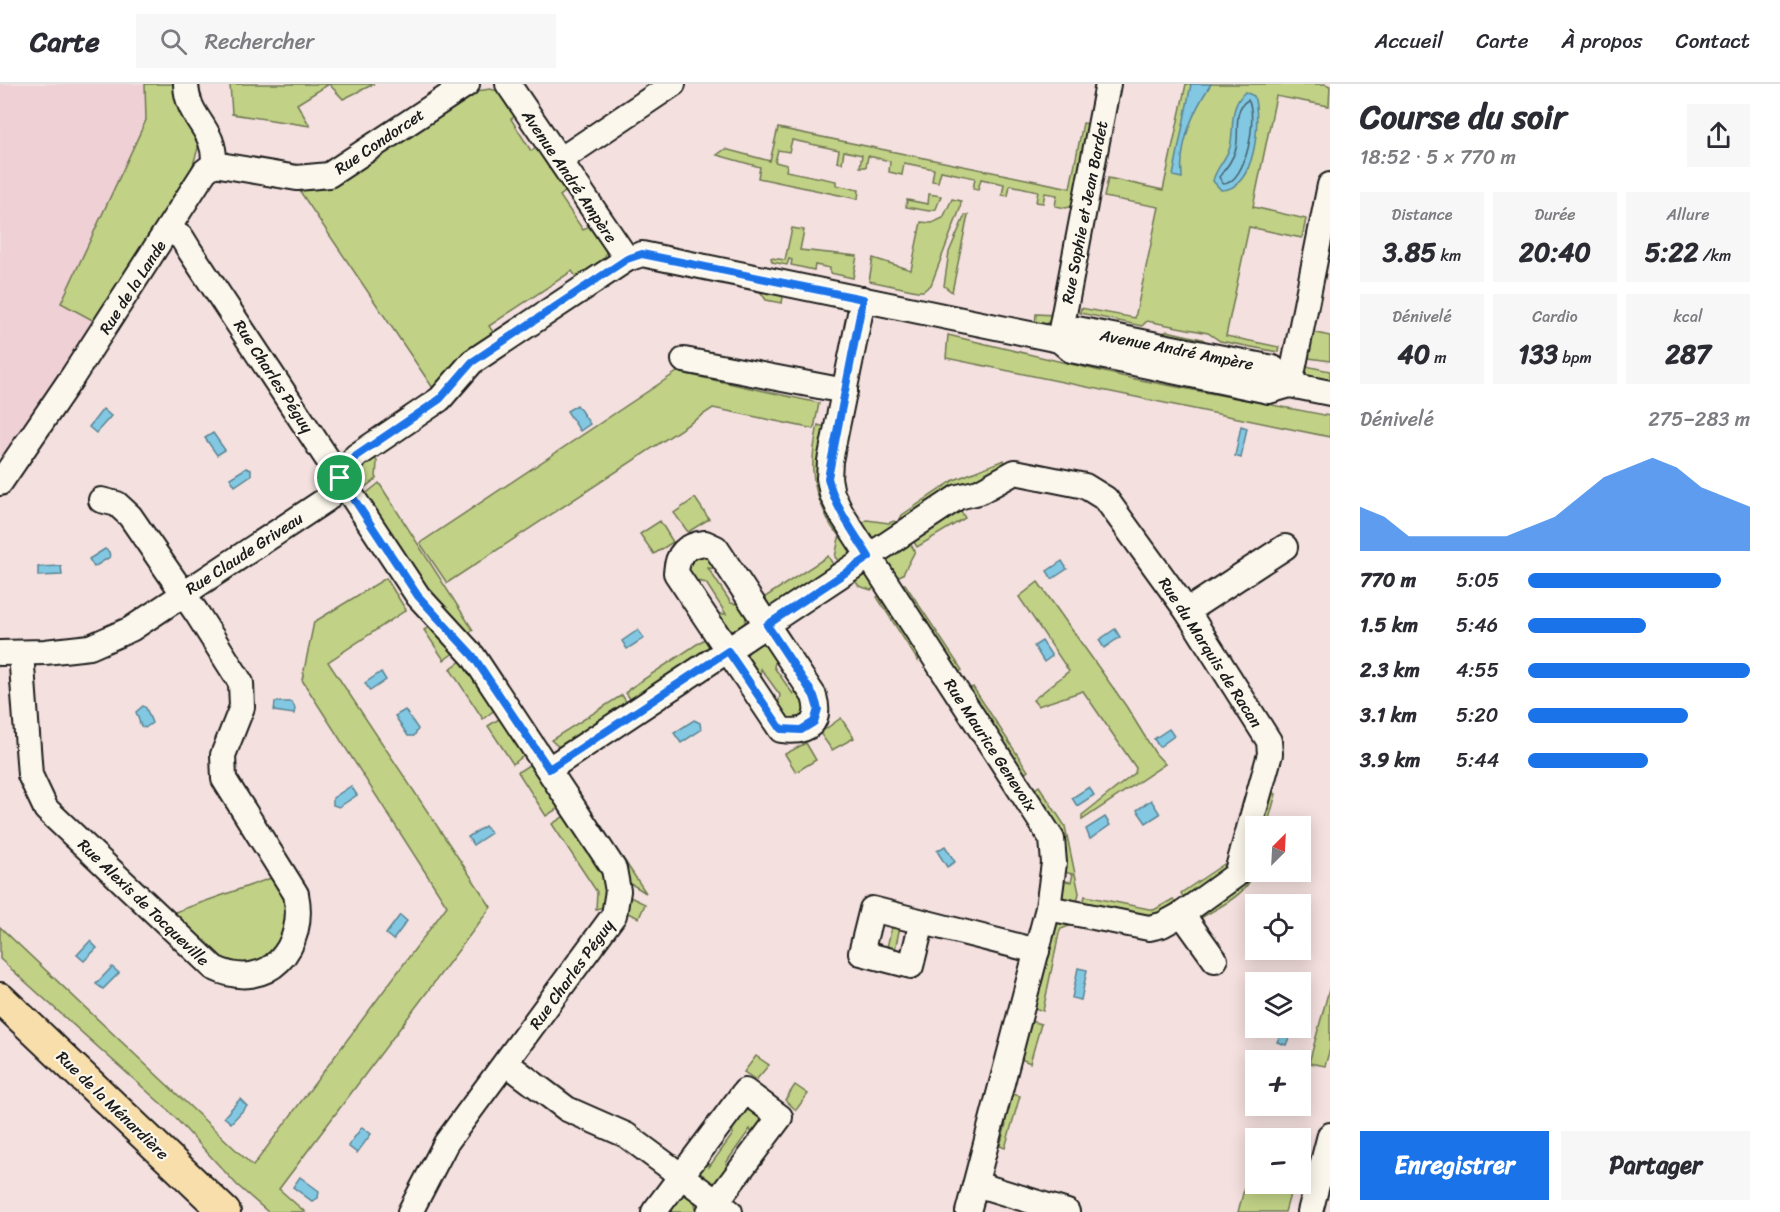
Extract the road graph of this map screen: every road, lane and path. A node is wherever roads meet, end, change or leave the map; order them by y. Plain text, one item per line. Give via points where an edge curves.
1 (186, 84) edge
2 (467, 84) edge
3 (508, 84) edge
4 (673, 84) edge
5 (1108, 84) edge
6 (560, 160) junction
7 (214, 164) junction
8 (1330, 185) edge
9 (170, 230) junction
10 (1324, 250) edge
11 (627, 259) junction
12 (863, 299) junction
13 (1059, 340) junction
14 (684, 360) dead end
15 (1290, 385) junction
16 (845, 391) junction
17 (1330, 393) edge
18 (340, 478) junction
19 (0, 483) edge
20 (100, 500) dead end
21 (1285, 546) dead end
22 (869, 557) junction
23 (183, 594) junction
24 (1187, 611) junction
25 (767, 625) junction
26 (728, 651) junction
27 (10, 653) edge
28 (549, 769) junction
29 (1048, 908) junction
30 (1182, 914) junction
31 (922, 922) dead end
32 (1037, 951) junction
33 (1215, 960) dead end
34 (0, 998) edge
35 (506, 1063) junction
36 (1330, 1135) edge
37 (681, 1176) junction
38 (976, 1184) junction
39 (719, 1209) edge
40 (225, 1212) edge
41 (410, 1212) edge
42 (654, 1212) edge
43 (968, 1212) edge
44 (1066, 1212) edge
45 (1310, 1212) edge

1 - 7 street via 193,113 214,146
2 - 7 street, Rue Condorcet via 329,175 297,178
3 - 6 street, Avenue André Ampère
4 - 6 street
5 - 13 street, Rue Sophie et Jean Bardet
6 - 11 street, Avenue André Ampère
7 - 9 street, Rue de la Lande
8 - 10 street
9 - 18 street, Rue Charles Péguy via 182,238
9 - 19 street, Rue de la Lande
10 - 15 street
11 - 12 street, Avenue André Ampère via 642,254
11 - 18 street, Rue Claude Griveau via 472,362 440,399 356,456
12 - 13 street, Avenue André Ampère
12 - 16 street, Rue Maurice Genevoix
13 - 15 street, Avenue André Ampère via 1071,350 1269,391
14 - 16 street
15 - 17 street, Avenue André Ampère
16 - 22 street, Rue Maurice Genevoix via 828,478 841,513
18 - 23 street, Rue Claude Griveau via 327,499
18 - 28 street, Rue Charles Péguy via 418,596 473,656
20 - 23 street, Rue Alexis de Tocqueville via 117,504 130,516
21 - 24 street
22 - 24 street, Rue du Marquis de Racan via 958,497 979,492 1016,472 1085,486 1106,500
22 - 25 street, Rue du Marquis de Racan
22 - 29 street, Rue Maurice Genevoix via 1052,839 1054,863
23 - 27 street, Rue Claude Griveau via 106,642 71,650
23 - 27 street, Rue Alexis de Tocqueville via 241,683 242,707 223,755 224,779 297,894 298,922 289,949 275,965 255,976 224,973 205,962 46,809 30,775
24 - 30 street, Rue du Marquis de Racan via 1269,741 1270,754 1236,875
25 - 26 street, Rue du Marquis de Racan
25 - 26 street via 814,696 818,709 814,722 801,730 781,729
25 - 26 street via 716,548 694,544 679,556 676,573
26 - 28 street, Rue du Marquis de Racan
28 - 35 street, Rue Charles Péguy via 614,869 618,891 614,915 605,930
29 - 30 street, Rue du Marquis de Racan via 1149,928 1162,926
29 - 32 street, Rue Maurice Genevoix
30 - 33 street
31 - 32 street
32 - 38 street, Rue Maurice Genevoix
34 - 40 main road, Rue de la Ménardière
35 - 37 street via 567,1109 626,1135
35 - 41 street, Rue Charles Péguy via 446,1143
36 - 45 street
37 - 39 street
37 - 39 street via 745,1090 780,1117
37 - 42 street
38 - 43 street, Rue Maurice Genevoix
38 - 44 street

